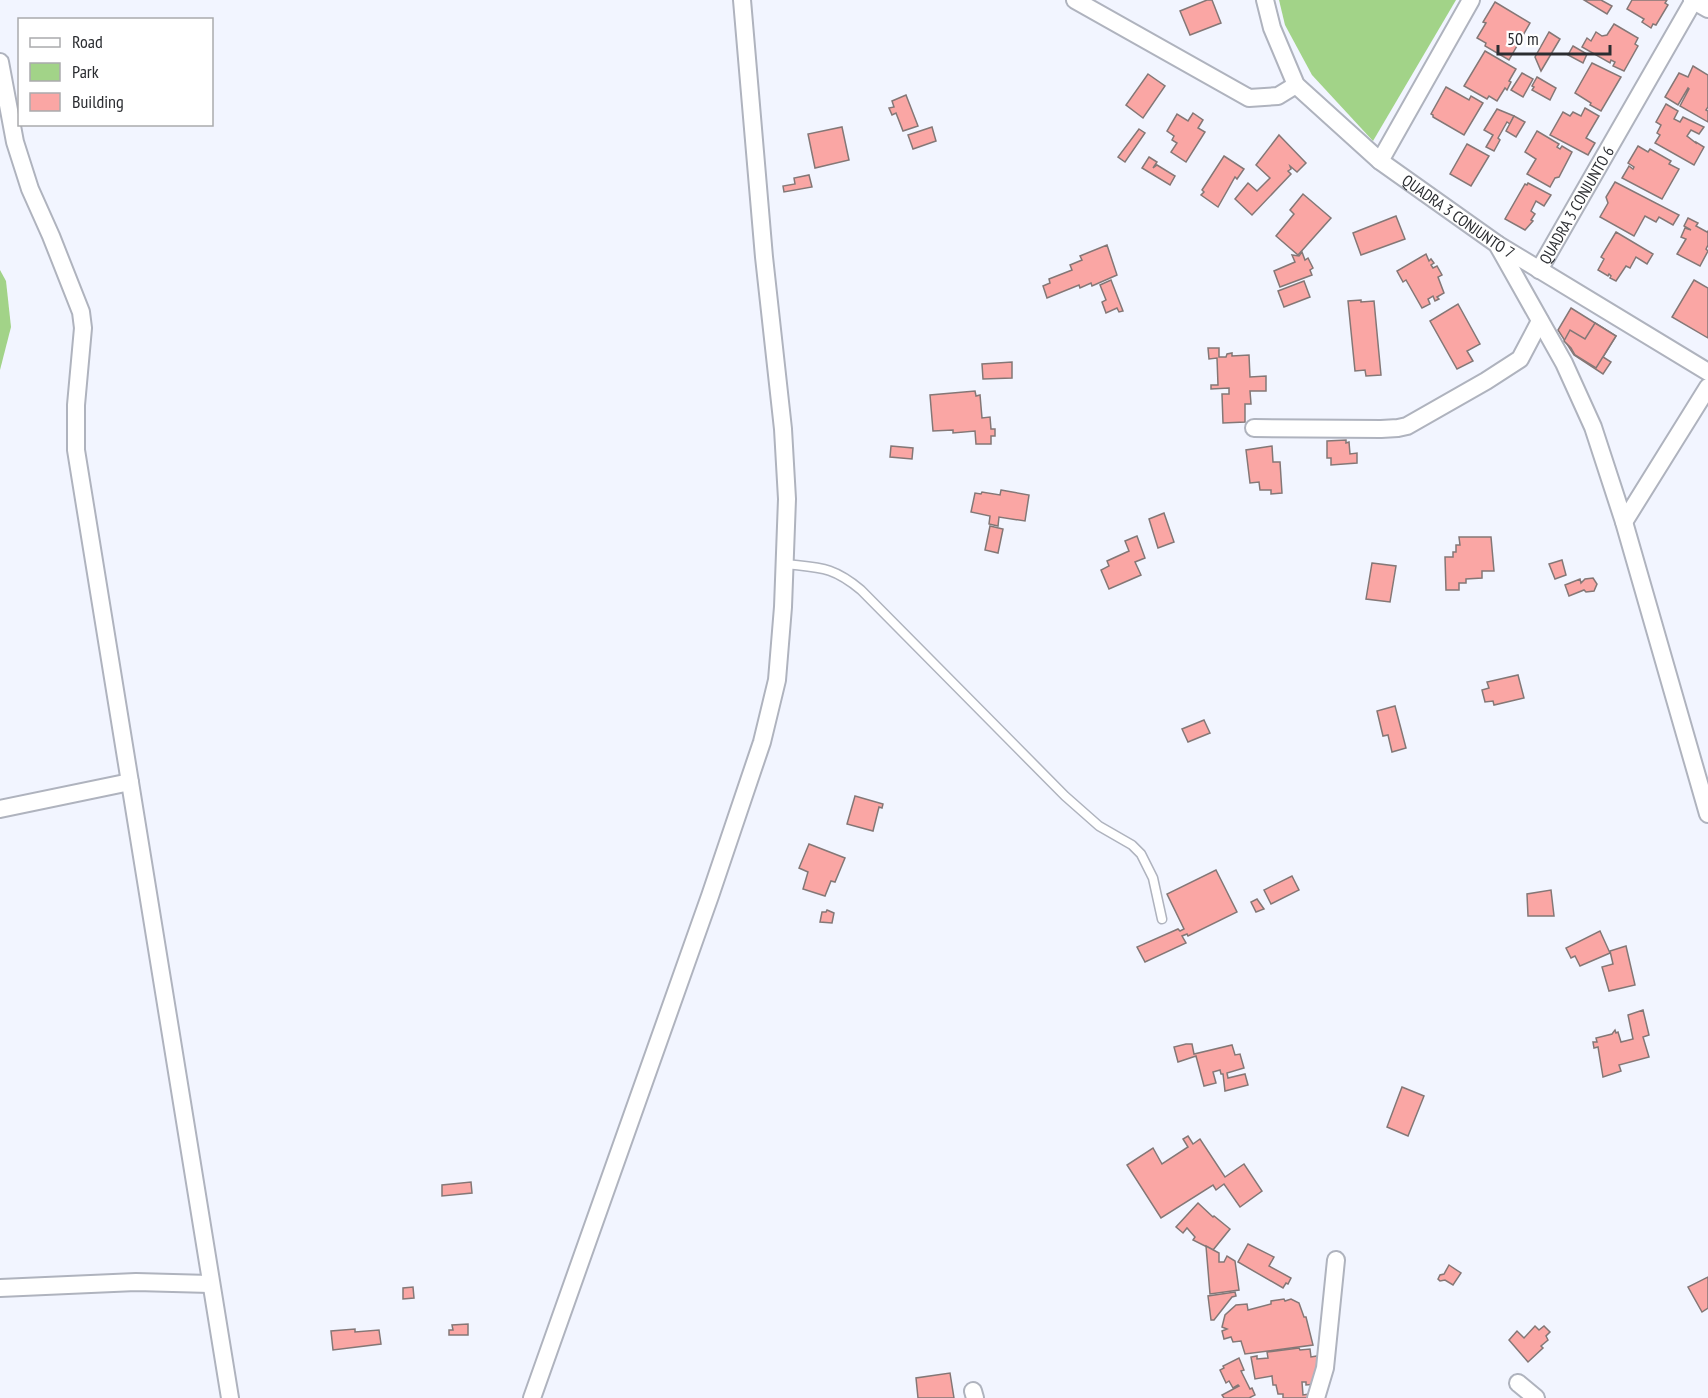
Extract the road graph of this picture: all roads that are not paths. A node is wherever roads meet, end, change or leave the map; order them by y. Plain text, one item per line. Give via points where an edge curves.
1 (742, 0) edge
2 (1075, 0) edge
3 (1265, 0) edge
4 (1471, 0) edge
5 (1693, 0) edge
6 (1708, 9) edge
7 (0, 62) edge
8 (1296, 86) junction
9 (1380, 161) junction
10 (1497, 244) junction
11 (1539, 270) junction
12 (1540, 321) junction
13 (1708, 372) edge
14 (1708, 387) edge
15 (1254, 428) dead end
16 (1624, 522) junction
17 (785, 564) junction
18 (130, 782) junction
19 (1706, 794) edge
20 (0, 809) edge
21 (1708, 814) edge
22 (1162, 918) dead end
23 (1336, 1260) dead end
24 (210, 1284) junction
25 (0, 1288) edge
26 (1518, 1383) dead end
27 (230, 1398) edge
28 (532, 1398) edge
29 (1316, 1398) edge
30 (1536, 1398) edge

1 - 17 street via 783,429
2 - 8 street via 1250,98 1278,96
3 - 8 street
4 - 9 street
5 - 6 street, QUADRA 3 CONJUNTO 6
5 - 11 street, QUADRA 3 CONJUNTO 6
7 - 18 street via 15,142 30,189 81,312 76,450
8 - 9 street, QUADRA 3 CONJUNTO 7
9 - 10 street, QUADRA 3 CONJUNTO 7
10 - 11 street, QUADRA 3 CONJUNTO 7
10 - 12 street
11 - 13 street, QUADRA 3 CONJUNTO 6
12 - 15 street via 1520,359 1407,426
12 - 16 street via 1582,399
14 - 16 street
16 - 19 street
17 - 22 lane via 828,569 861,590 1065,796 1099,826 1141,854 1153,878
17 - 28 street via 777,680 762,742
18 - 20 street
18 - 24 street
19 - 21 street
23 - 29 street via 1325,1368
24 - 25 street via 136,1282
24 - 27 street
26 - 30 street

